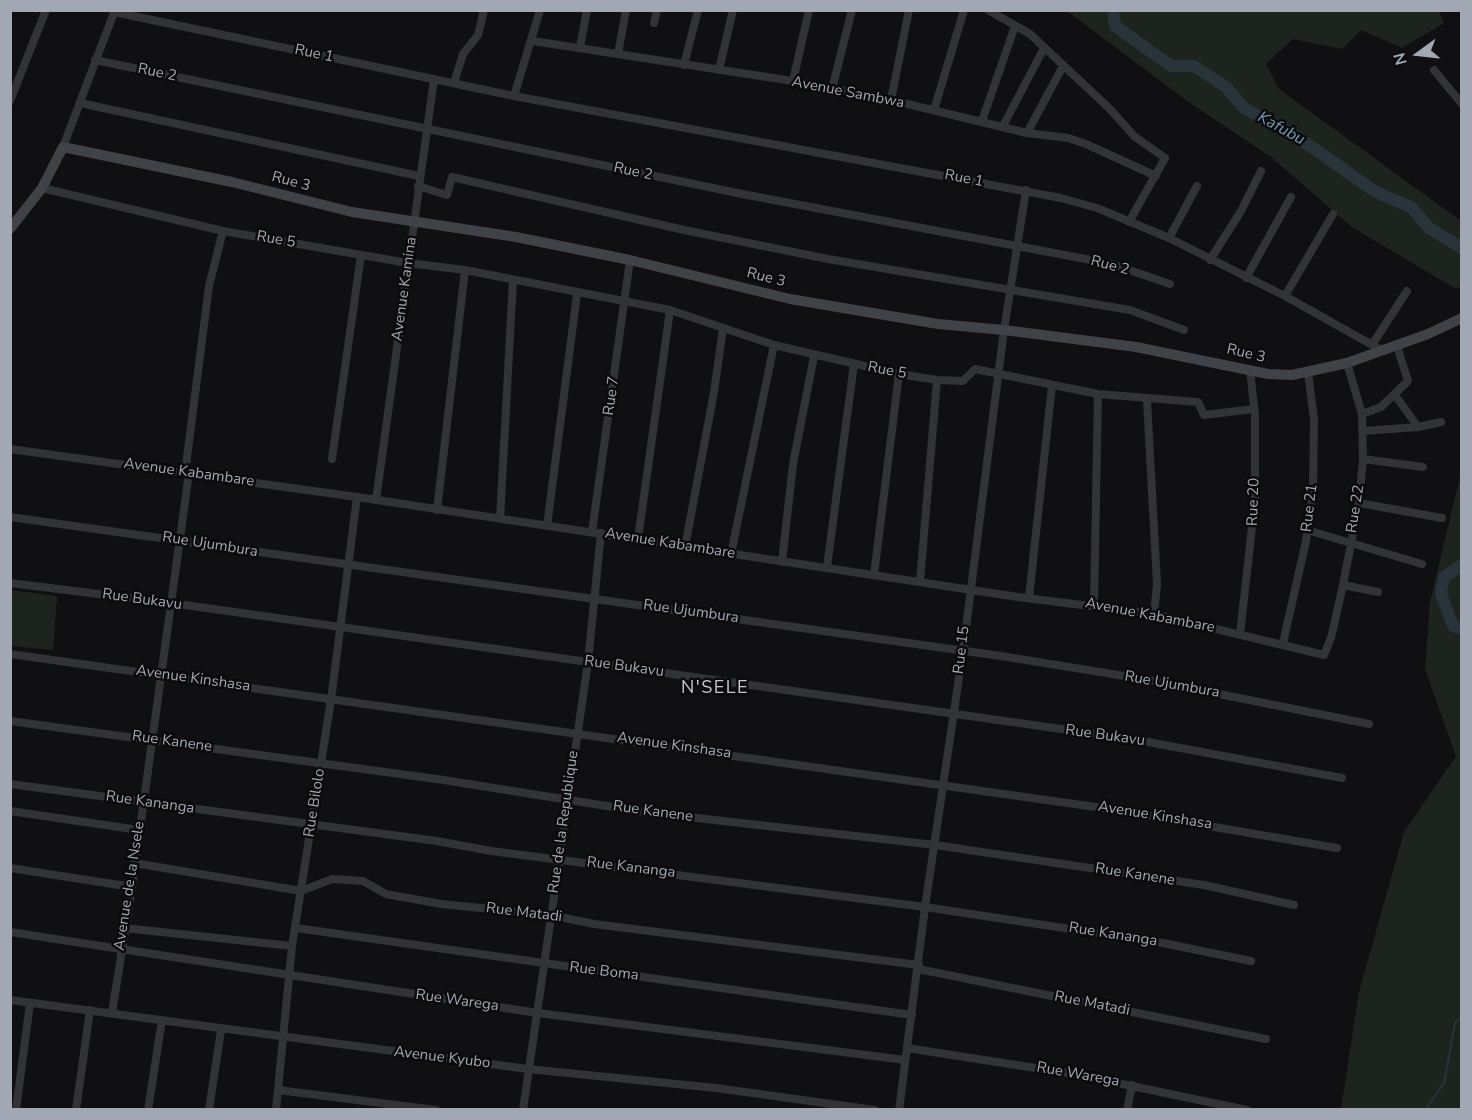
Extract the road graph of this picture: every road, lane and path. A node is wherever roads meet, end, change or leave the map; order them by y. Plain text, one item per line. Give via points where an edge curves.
1 (46, 10) edge
2 (484, 10) edge
3 (540, 10) edge
4 (587, 10) edge
5 (626, 10) edge
6 (657, 10) edge
7 (698, 10) edge
8 (734, 10) edge
9 (809, 10) edge
10 (852, 10) edge
11 (909, 10) edge
12 (964, 10) edge
13 (988, 10) edge
14 (115, 11) edge
15 (654, 23) dead end
16 (1015, 26) junction
17 (533, 41) junction
18 (580, 47) junction
19 (1044, 48) junction
20 (618, 54) junction
21 (95, 60) junction
22 (684, 65) junction
23 (1063, 66) junction
24 (719, 70) junction
25 (1434, 70) dead end
26 (434, 79) junction
27 (793, 81) junction
28 (454, 83) junction
29 (832, 88) junction
30 (514, 96) junction
31 (891, 100) junction
32 (10, 101) edge
33 (80, 103) junction
34 (1461, 104) edge
35 (934, 111) junction
36 (982, 121) junction
37 (1003, 126) junction
38 (426, 129) junction
39 (1027, 132) junction
40 (63, 147) junction
41 (1260, 171) dead end
42 (419, 176) junction
43 (1156, 176) junction
44 (418, 186) junction
45 (1197, 186) dead end
46 (42, 188) junction
47 (1026, 190) junction
48 (1291, 197) dead end
49 (1333, 214) dead end
50 (414, 222) junction
51 (1129, 222) junction
52 (10, 229) edge
53 (224, 231) junction
54 (1169, 238) junction
55 (1017, 246) junction
56 (360, 255) junction
57 (1210, 260) junction
58 (630, 261) junction
59 (408, 263) junction
60 (465, 270) junction
61 (1246, 278) junction
62 (513, 280) junction
63 (1170, 284) dead end
64 (1010, 291) junction
65 (1407, 291) dead end
66 (577, 294) junction
67 (1285, 296) junction
68 (625, 302) junction
69 (670, 310) junction
70 (1461, 318) edge
71 (723, 329) junction
72 (1004, 330) junction
73 (1184, 330) dead end
74 (774, 345) junction
75 (1372, 345) junction
76 (1397, 346) junction
77 (1383, 351) junction
78 (814, 356) junction
79 (1347, 363) junction
80 (854, 364) junction
81 (1250, 370) junction
82 (999, 372) junction
83 (1308, 372) junction
84 (899, 374) junction
85 (937, 381) junction
86 (1052, 385) junction
87 (1098, 394) junction
88 (1395, 396) junction
89 (1147, 400) junction
90 (1254, 408) junction
91 (1362, 414) junction
92 (1441, 422) dead end
93 (1418, 427) junction
94 (1363, 431) junction
95 (10, 449) edge
96 (332, 459) dead end
97 (1363, 459) junction
98 (1423, 467) dead end
99 (187, 473) junction
100 (357, 497) junction
101 (376, 500) junction
102 (1359, 503) junction
103 (437, 510) junction
104 (10, 517) edge
105 (1442, 518) dead end
106 (500, 519) junction
107 (547, 526) junction
108 (1308, 530) junction
109 (597, 533) junction
110 (638, 539) junction
111 (179, 540) junction
112 (1351, 542) junction
113 (686, 547) junction
114 (731, 554) junction
115 (782, 562) junction
116 (1422, 564) dead end
117 (350, 565) junction
118 (827, 567) junction
119 (874, 575) junction
120 (920, 582) junction
121 (10, 583) edge
122 (1344, 585) junction
123 (970, 589) junction
124 (1378, 592) dead end
125 (594, 598) junction
126 (1029, 598) junction
127 (171, 603) junction
128 (1094, 605) junction
129 (1154, 614) junction
130 (340, 627) junction
131 (1240, 634) junction
132 (1283, 643) junction
133 (963, 651) junction
134 (10, 654) edge
135 (1326, 654) joint
136 (588, 662) junction
137 (162, 675) junction
138 (331, 699) junction
139 (953, 715) junction
140 (10, 721) edge
141 (1369, 724) dead end
142 (577, 732) junction
143 (152, 740) junction
144 (321, 764) junction
145 (1342, 778) dead end
146 (10, 784) edge
147 (943, 785) junction
148 (567, 799) junction
149 (143, 802) junction
150 (10, 811) edge
151 (312, 825) junction
152 (139, 830) junction
153 (935, 845) junction
154 (1337, 848) dead end
155 (558, 859) junction
156 (135, 863) junction
157 (10, 868) edge
158 (132, 887) junction
159 (301, 891) junction
160 (1294, 905) dead end
161 (925, 907) junction
162 (551, 915) junction
163 (124, 927) junction
164 (296, 928) junction
165 (10, 932) edge
166 (292, 946) junction
167 (120, 950) junction
168 (1251, 961) dead end
169 (544, 964) junction
170 (919, 967) junction
171 (289, 974) junction
172 (10, 1000) edge
173 (30, 1003) junction
174 (90, 1010) junction
175 (112, 1013) junction
176 (538, 1013) junction
177 (912, 1015) junction
178 (162, 1020) junction
179 (221, 1030) junction
180 (283, 1037) junction
181 (1266, 1039) dead end
182 (907, 1048) junction
183 (905, 1060) junction
184 (528, 1069) junction
185 (1132, 1085) junction
186 (278, 1090) junction
187 (16, 1110) edge
188 (76, 1110) edge
189 (148, 1110) edge
190 (209, 1110) edge
191 (276, 1110) edge
192 (435, 1110) edge
193 (523, 1110) edge
194 (875, 1110) edge
195 (899, 1110) edge
196 (1127, 1110) edge
197 (1247, 1110) edge

1 - 32 street
2 - 28 street via 478,35 463,54
3 - 17 street
4 - 18 street
5 - 20 street
6 - 15 street
7 - 22 street
8 - 24 street
9 - 27 street
10 - 29 street
11 - 31 street
12 - 35 street
13 - 16 street
14 - 21 street
14 - 26 street, Rue 1
16 - 19 street
16 - 36 street
17 - 18 street, Avenue Sambwa
17 - 30 street via 527,48
18 - 20 street, Avenue Sambwa
19 - 23 street
19 - 37 street
20 - 22 street, Avenue Sambwa
21 - 33 street
21 - 38 street, Rue 2
22 - 24 street, Avenue Sambwa
23 - 39 street
23 - 43 street via 1134,136 1165,159
24 - 27 street, Avenue Sambwa
25 - 34 street
26 - 28 street, Rue 1
26 - 38 street, Avenue Kamina
27 - 29 street, Avenue Sambwa
28 - 30 street, Rue 1
29 - 31 street, Avenue Sambwa
30 - 47 street, Rue 1
31 - 35 street, Avenue Sambwa
33 - 40 street
33 - 42 street
35 - 36 street, Avenue Sambwa
36 - 37 street, Avenue Sambwa
37 - 39 street, Avenue Sambwa
38 - 42 street, Avenue Kamina
38 - 55 street, Rue 2
39 - 43 street, Avenue Sambwa via 1086,144
40 - 46 street
40 - 50 street, Rue 3 via 352,212
41 - 57 street via 1241,212
42 - 44 street, Avenue Kamina
43 - 51 street
44 - 50 street, Avenue Kamina
44 - 64 street via 445,195 452,177 684,230
45 - 54 street
46 - 52 street
46 - 53 street, Rue 5
47 - 51 street, Rue 1 via 1097,208
47 - 55 street, Rue 15
48 - 61 street
49 - 67 street
50 - 58 street, Rue 3 via 516,237
50 - 59 street, Avenue Kamina
51 - 54 street, Rue 1
53 - 56 street, Rue 5
53 - 99 street, Avenue de la Nsele via 209,286
54 - 57 street, Rue 1
55 - 63 street, Rue 2 via 1112,264
55 - 64 street, Rue 15
56 - 59 street, Rue 5
56 - 96 street
57 - 61 street, Rue 1
58 - 68 street, Rue 7
58 - 72 street, Rue 3 via 790,299 938,324
59 - 60 street, Rue 5
59 - 101 street, Avenue Kamina
60 - 62 street, Rue 5
60 - 103 street
61 - 67 street, Rue 1
62 - 66 street, Rue 5
62 - 106 street
64 - 72 street, Rue 15
64 - 73 street via 1130,310
65 - 75 street
66 - 68 street, Rue 5
66 - 107 street
67 - 75 street, Rue 1
68 - 69 street, Rue 5
68 - 109 street, Rue 7
69 - 71 street, Rue 5
69 - 110 street
70 - 76 street, Rue 3
71 - 74 street, Rue 5
71 - 113 street
72 - 81 street, Rue 3 via 1136,347
72 - 82 street, Rue 15
74 - 78 street, Rue 5
74 - 114 street
75 - 77 street, Rue 1
76 - 77 street, Rue 3
76 - 88 street via 1408,381
77 - 79 street, Rue 3
78 - 80 street, Rue 5
78 - 115 street via 793,464
79 - 83 street, Rue 3
79 - 91 street, Rue 22
80 - 84 street, Rue 5
80 - 118 street
81 - 83 street, Rue 3 via 1278,375
81 - 90 street, Rue 20
82 - 85 street, Rue 5 via 975,369 963,381
82 - 86 street, Rue 5
82 - 123 street, Rue 15
83 - 108 street, Rue 21 via 1315,457
84 - 85 street, Rue 5
84 - 119 street
85 - 120 street
86 - 87 street, Rue 5
86 - 126 street
87 - 89 street, Rue 5
87 - 128 street
88 - 91 street
88 - 93 street
89 - 90 street, Rue 5 via 1198,402 1204,415
89 - 129 street via 1157,584
90 - 131 street, Rue 20 via 1254,528
91 - 94 street, Rue 22
92 - 93 street
93 - 94 street
94 - 97 street, Rue 22
95 - 99 street, Avenue Kabambare
97 - 98 street
97 - 102 street, Rue 22
99 - 100 street, Avenue Kabambare
99 - 111 street, Avenue de la Nsele
100 - 101 street, Avenue Kabambare
100 - 117 street, Rue Bilolo
101 - 103 street, Avenue Kabambare
102 - 105 street
102 - 112 street, Rue 22
103 - 106 street, Avenue Kabambare
104 - 111 street, Rue Ujumbura
106 - 107 street, Avenue Kabambare
107 - 109 street, Avenue Kabambare
108 - 112 street
108 - 132 street, Rue 21
109 - 110 street, Avenue Kabambare
109 - 125 street, Rue de la Republique
110 - 113 street, Avenue Kabambare
111 - 117 street, Rue Ujumbura
111 - 127 street, Avenue de la Nsele
112 - 116 street
112 - 122 street, Rue 22
113 - 114 street, Avenue Kabambare
114 - 115 street, Avenue Kabambare
115 - 118 street, Avenue Kabambare
117 - 125 street, Rue Ujumbura
117 - 130 street, Rue Bilolo
118 - 119 street, Avenue Kabambare
119 - 120 street, Avenue Kabambare
120 - 123 street, Avenue Kabambare
121 - 127 street, Rue Bukavu
122 - 124 street
122 - 135 street, Rue 22
123 - 126 street, Avenue Kabambare
123 - 133 street, Rue 15
125 - 133 street, Rue Ujumbura
125 - 136 street, Rue de la Republique
126 - 128 street, Avenue Kabambare
127 - 130 street, Rue Bukavu
127 - 137 street, Avenue de la Nsele
128 - 129 street, Avenue Kabambare
129 - 131 street, Avenue Kabambare
130 - 136 street, Rue Bukavu
130 - 138 street, Rue Bilolo
131 - 132 street, Avenue Kabambare
132 - 135 street, Avenue Kabambare
133 - 139 street, Rue 15
133 - 141 street, Rue Ujumbura via 1149,680
134 - 137 street, Avenue Kinshasa
136 - 139 street, Rue Bukavu
136 - 142 street, Rue de la Republique
137 - 138 street, Avenue Kinshasa
137 - 143 street, Avenue de la Nsele
138 - 142 street, Avenue Kinshasa
138 - 144 street, Rue Bilolo
139 - 145 street, Rue Bukavu via 1132,739
139 - 147 street, Rue 15
140 - 143 street, Rue Kanene
142 - 147 street, Avenue Kinshasa
142 - 148 street, Rue de la Republique
143 - 144 street, Rue Kanene
143 - 149 street, Avenue de la Nsele
144 - 148 street, Rue Kanene
144 - 151 street, Rue Bilolo
146 - 149 street, Rue Kananga
147 - 153 street, Rue 15
147 - 154 street, Avenue Kinshasa via 1226,827
148 - 153 street, Rue Kanene via 644,812
148 - 155 street, Rue de la Republique
149 - 151 street, Rue Kananga
149 - 152 street, Avenue de la Nsele
150 - 152 street
151 - 155 street, Rue Kananga
151 - 159 street, Rue Bilolo
152 - 156 street, Avenue de la Nsele
153 - 160 street, Rue Kanene via 1204,885
153 - 161 street, Rue 15
155 - 161 street, Rue Kananga
155 - 162 street, Rue de la Republique
156 - 158 street, Avenue de la Nsele
156 - 159 street, Rue Matadi
157 - 158 street
158 - 163 street, Avenue de la Nsele
159 - 162 street, Rue Matadi via 338,878 363,881 386,894
159 - 164 street, Rue Bilolo
161 - 168 street, Rue Kananga via 1163,943
161 - 170 street, Rue 15
162 - 169 street, Rue de la Republique
162 - 170 street, Rue Matadi
163 - 166 street
163 - 167 street, Avenue de la Nsele
164 - 166 street, Rue Bilolo
164 - 169 street, Rue Boma
165 - 167 street, Rue Warega
166 - 171 street, Rue Bilolo
167 - 171 street, Rue Warega
167 - 175 street, Avenue de la Nsele
169 - 176 street, Rue de la Republique
169 - 177 street, Rue Boma
170 - 177 street, Rue 15
170 - 181 street, Rue Matadi
171 - 176 street, Rue Warega
171 - 180 street, Rue Bilolo
172 - 173 street, Avenue Kyubo
173 - 174 street, Avenue Kyubo
173 - 187 street
174 - 175 street, Avenue Kyubo
174 - 188 street
175 - 178 street, Avenue Kyubo
176 - 183 street, Rue Warega
176 - 184 street, Rue de la Republique
177 - 182 street, Rue 15
178 - 179 street, Avenue Kyubo
178 - 189 street
179 - 180 street, Avenue Kyubo
179 - 190 street
180 - 184 street, Avenue Kyubo
180 - 186 street, Rue Bilolo
182 - 183 street, Rue 15
182 - 185 street, Rue Warega
183 - 195 street, Rue 15
184 - 193 street, Rue de la Republique
184 - 194 street, Avenue Kyubo
185 - 196 street
185 - 197 street, Rue Warega
186 - 191 street, Rue Bilolo
186 - 192 street

